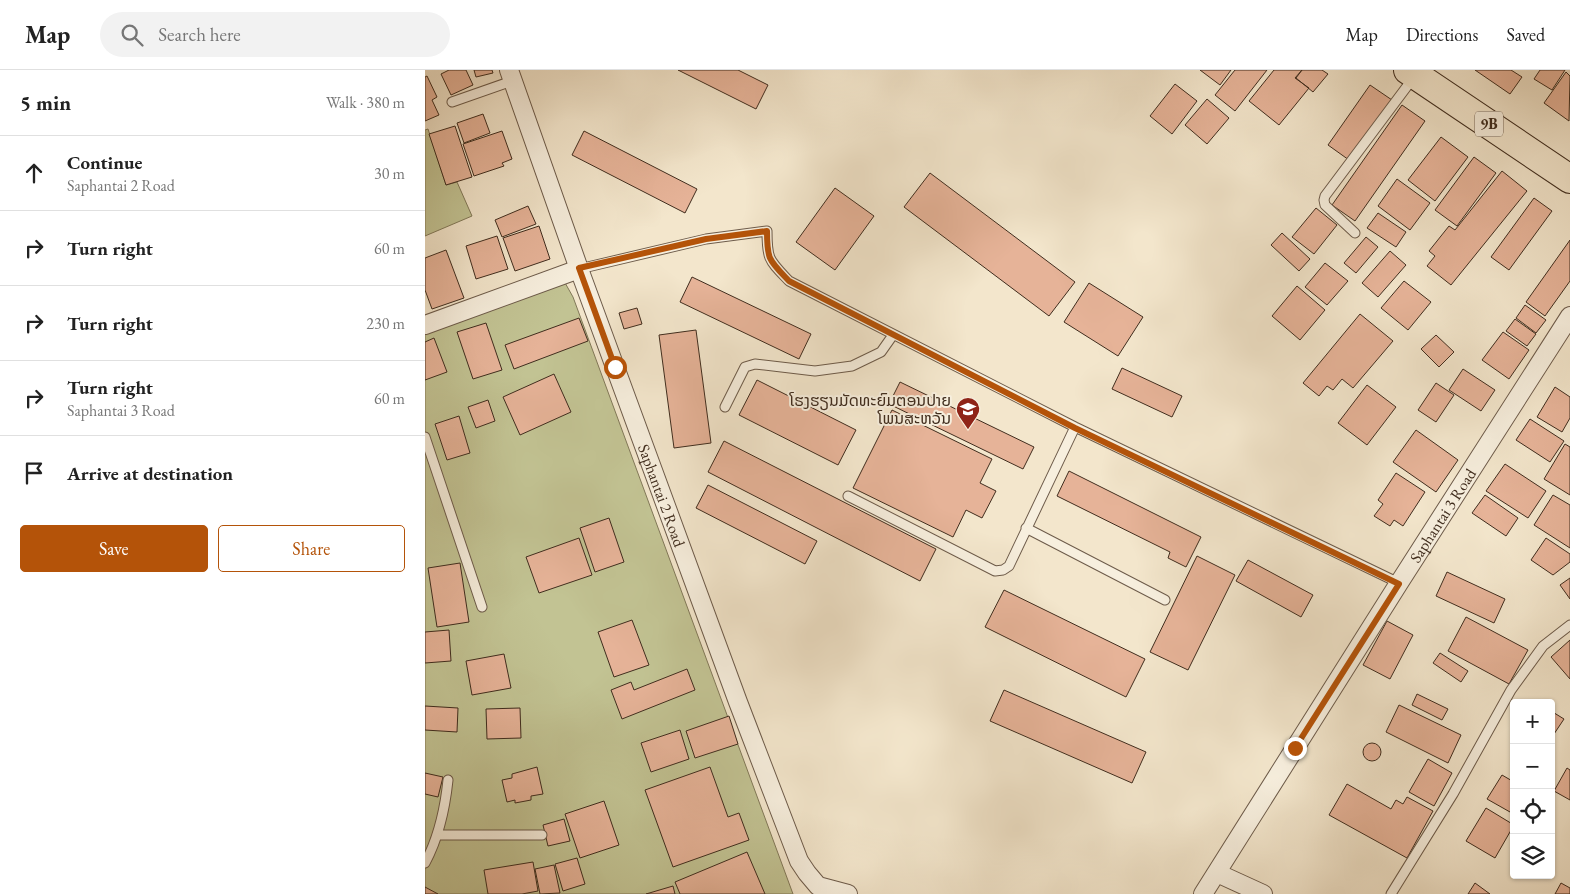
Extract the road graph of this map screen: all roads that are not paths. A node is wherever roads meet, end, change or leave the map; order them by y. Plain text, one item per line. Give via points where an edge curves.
1 (1412, 72) edge
2 (510, 76) edge
3 (452, 102) dead end
4 (1570, 179) edge
5 (1355, 233) dead end
6 (579, 268) junction
7 (1570, 316) edge
8 (425, 325) edge
9 (893, 335) junction
10 (725, 407) dead end
11 (1075, 428) junction
12 (425, 437) edge
13 (848, 496) dead end
14 (1026, 528) junction
15 (1399, 584) junction
16 (1165, 600) dead end
17 (482, 607) dead end
18 (1570, 625) edge
19 (448, 780) dead end
20 (437, 835) junction
21 (542, 835) dead end
22 (425, 864) edge
23 (1217, 873) junction
24 (819, 890) edge
25 (848, 894) edge
26 (1203, 894) edge
27 (1263, 894) edge
28 (1391, 894) edge

1 - 4 main road, 9B
1 - 5 lane via 1325,196 1325,205
2 - 3 lane
2 - 6 street, Saphantai 2 Road
6 - 8 street
6 - 9 lane via 706,239 767,231 771,263 789,281
6 - 24 street, Saphantai 2 Road via 796,852
7 - 15 street, Saphantai 3 Road
9 - 10 lane via 881,352 851,366 815,370 755,364 745,367
9 - 11 lane
11 - 14 lane
11 - 15 lane
12 - 17 lane
13 - 14 lane via 995,571 1009,566
14 - 16 lane
15 - 23 street, Saphantai 3 Road
18 - 28 lane via 1543,646 1511,690 1453,794
19 - 20 lane via 445,808
20 - 21 lane
20 - 22 lane
23 - 26 street, Saphantai 3 Road
23 - 27 street
24 - 25 street, Saphantai 2 Road

